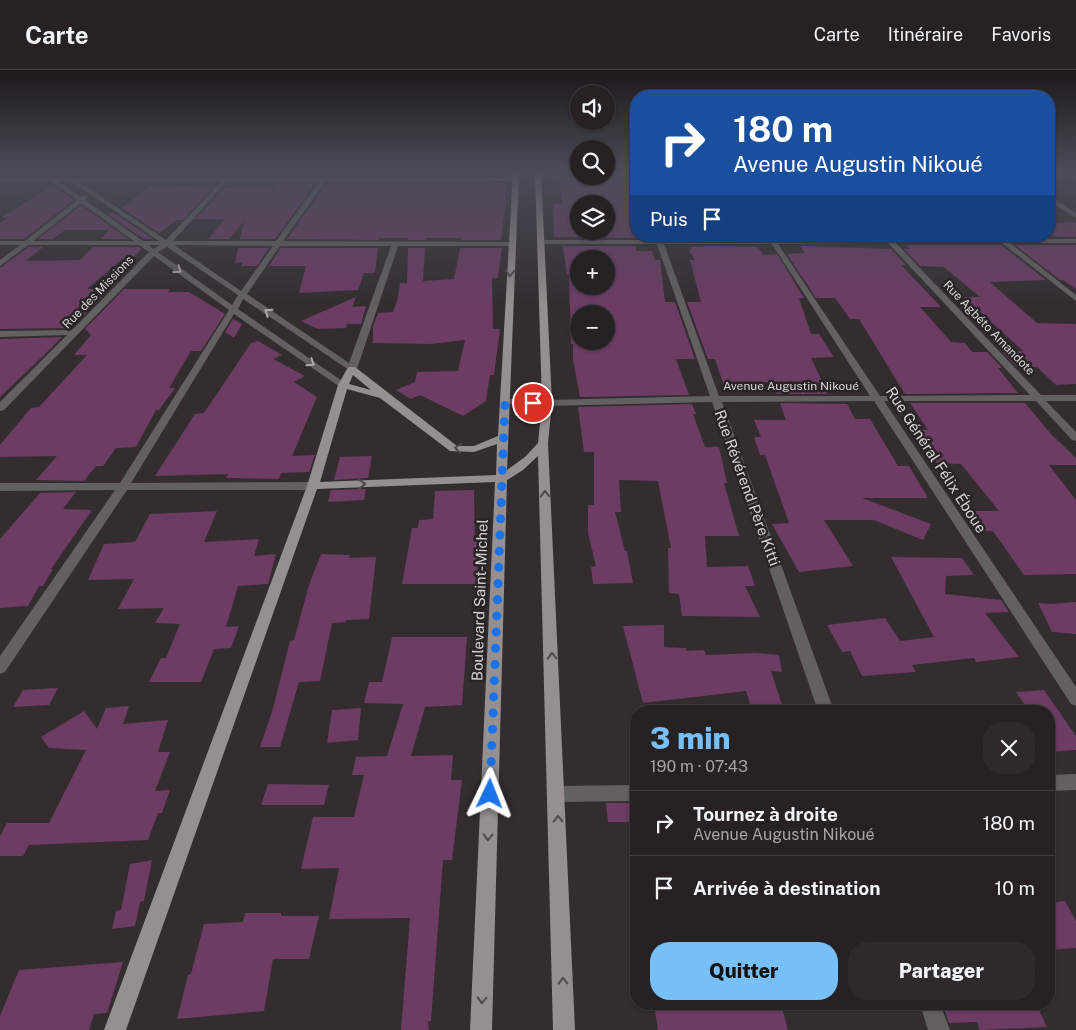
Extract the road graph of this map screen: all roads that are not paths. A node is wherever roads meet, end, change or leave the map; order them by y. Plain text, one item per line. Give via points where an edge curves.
1 (60, 217) edge
2 (104, 217) edge
3 (127, 217) edge
4 (192, 217) edge
5 (298, 217) edge
6 (514, 217) edge
7 (540, 217) edge
8 (630, 240) edge
9 (1055, 240) edge
10 (1076, 241) edge
11 (541, 242) junction
12 (660, 242) edge
13 (774, 242) edge
14 (890, 242) edge
15 (1005, 242) edge
16 (0, 243) edge
17 (28, 243) junction
18 (142, 244) junction
19 (167, 244) junction
20 (279, 244) junction
21 (395, 244) junction
22 (512, 244) junction
23 (153, 252) junction
24 (0, 264) edge
25 (242, 295) junction
26 (1076, 299) edge
27 (234, 310) junction
28 (75, 332) junction
29 (0, 334) edge
30 (352, 369) junction
31 (343, 385) junction
32 (384, 396) junction
33 (877, 398) junction
34 (1038, 398) junction
35 (1076, 398) edge
36 (715, 399) junction
37 (505, 402) junction
38 (547, 403) junction
39 (0, 408) edge
40 (504, 437) junction
41 (1076, 438) edge
42 (543, 443) junction
43 (501, 478) junction
44 (124, 486) junction
45 (313, 486) junction
46 (0, 487) edge
47 (0, 668) edge
48 (1076, 700) edge
49 (824, 705) edge
50 (1076, 782) edge
51 (1055, 783) edge
52 (630, 792) edge
53 (557, 794) junction
54 (932, 1010) edge
55 (116, 1030) edge
56 (481, 1030) edge
57 (564, 1030) edge
58 (939, 1030) edge

1 - 17 street
2 - 18 street
3 - 19 street
4 - 19 street, Rue des Missions
5 - 20 street
6 - 22 main road, Boulevard Saint-Michel
7 - 11 main road
8 - 11 street
9 - 10 street
11 - 38 main road
12 - 36 street, Rue Révérend Père Kitti
13 - 33 street, Rue Général Félix Éboue
14 - 34 street, Rue Agbéto Amandote
15 - 26 street
16 - 17 street
17 - 18 street
17 - 24 street
18 - 19 street
18 - 23 street
19 - 20 street
19 - 23 street, Rue des Missions
19 - 25 street
20 - 21 street
20 - 25 street
21 - 22 street
21 - 30 street
22 -> 37 main road, Boulevard Saint-Michel
23 -> 27 street
23 - 28 street, Rue des Missions
25 - 27 street
30 -> 25 street
27 -> 31 street
27 - 44 street
28 - 29 street
28 - 39 street, Rue des Missions
30 - 31 main road
30 - 32 main road
31 - 32 main road
31 - 45 main road
40 -> 32 main road via 480,448 454,449
33 - 34 street, Avenue Augustin Nikoué
33 - 36 street, Avenue Augustin Nikoué
33 - 48 street, Rue Général Félix Éboue
34 - 35 street, Avenue Augustin Nikoué
34 - 41 street, Rue Agbéto Amandote
36 - 38 street, Avenue Augustin Nikoué
36 - 49 street, Rue Révérend Père Kitti
37 - 38 street, Avenue Augustin Nikoué
37 - 40 main road, Boulevard Saint-Michel
38 - 42 main road
40 - 43 main road, Boulevard Saint-Michel
42 - 43 main road via 521,468
53 -> 42 main road
45 -> 43 main road
43 -> 56 main road, Boulevard Saint-Michel
44 - 45 street
44 - 46 street
44 - 47 street
45 - 55 main road
50 - 51 street
52 - 53 street
57 -> 53 main road
54 - 58 street

